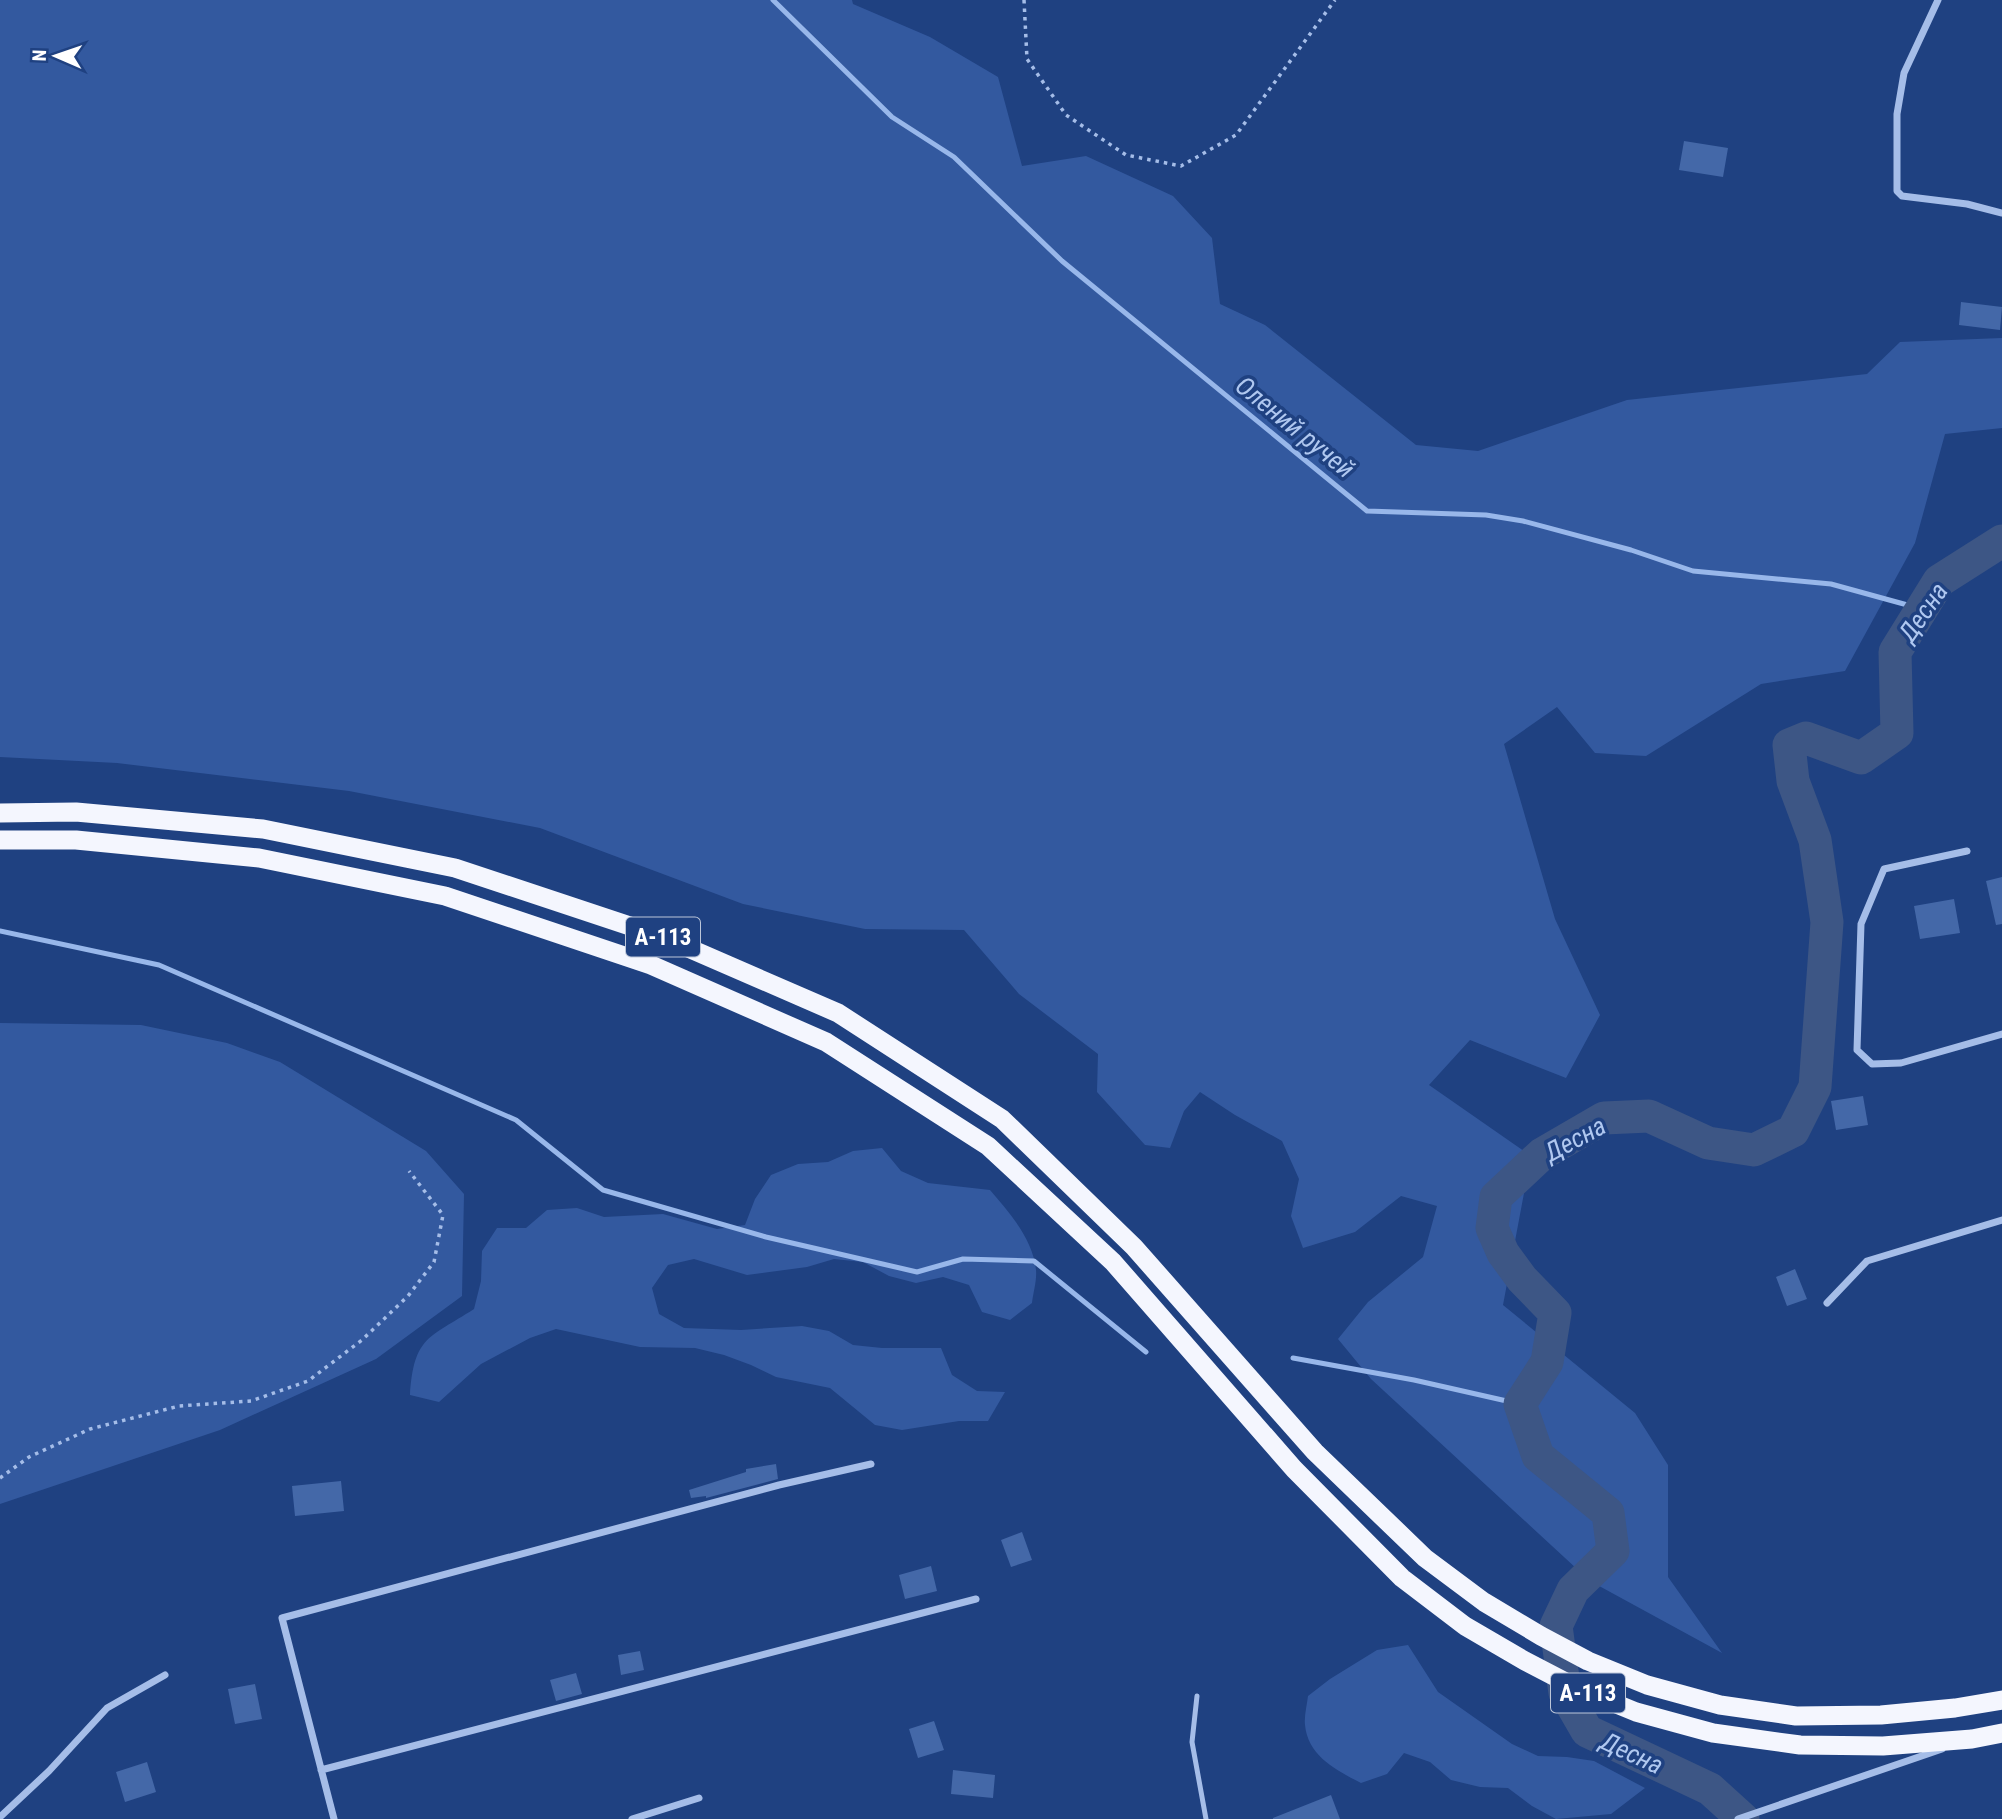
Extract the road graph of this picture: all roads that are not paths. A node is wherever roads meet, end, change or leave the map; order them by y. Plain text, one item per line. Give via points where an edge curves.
1 (1938, 0) edge
2 (2002, 213) edge
3 (0, 813) edge
4 (0, 840) edge
5 (1967, 850) dead end
6 (2002, 1034) edge
7 (2002, 1220) edge
8 (1827, 1303) dead end
9 (871, 1464) dead end
10 (976, 1599) dead end
11 (165, 1675) dead end
12 (1197, 1696) dead end
13 (2002, 1700) edge
14 (2002, 1733) edge
15 (1972, 1739) junction
16 (321, 1770) junction
17 (699, 1798) dead end
18 (0, 1817) edge
19 (334, 1819) edge
20 (632, 1819) edge
21 (1206, 1819) edge
22 (1738, 1819) edge

1 - 2 street via 1904,74 1897,114 1897,191 1902,196
3 - 13 highway, А-113 via 76,811 263,830 455,868 663,937 838,1013 1002,1119 1134,1247 1315,1452 1425,1558 1484,1602 1541,1636 1647,1685 1720,1705 1796,1716 1881,1715
4 - 15 highway, А-113 via 76,840 259,858 445,896 651,965 826,1042 998,1154 1113,1262 1294,1469 1402,1578 1465,1626 1574,1687 1636,1712 1713,1733 1800,1745 1883,1746
5 - 6 street via 1884,869 1861,924 1857,1050 1872,1064 1901,1063
7 - 8 street via 1867,1261
9 - 16 street via 282,1618
10 - 16 street
11 - 18 street via 107,1708
12 - 21 lane via 1192,1742
14 - 15 highway, А-113
15 - 22 street
16 - 19 street
17 - 20 street

